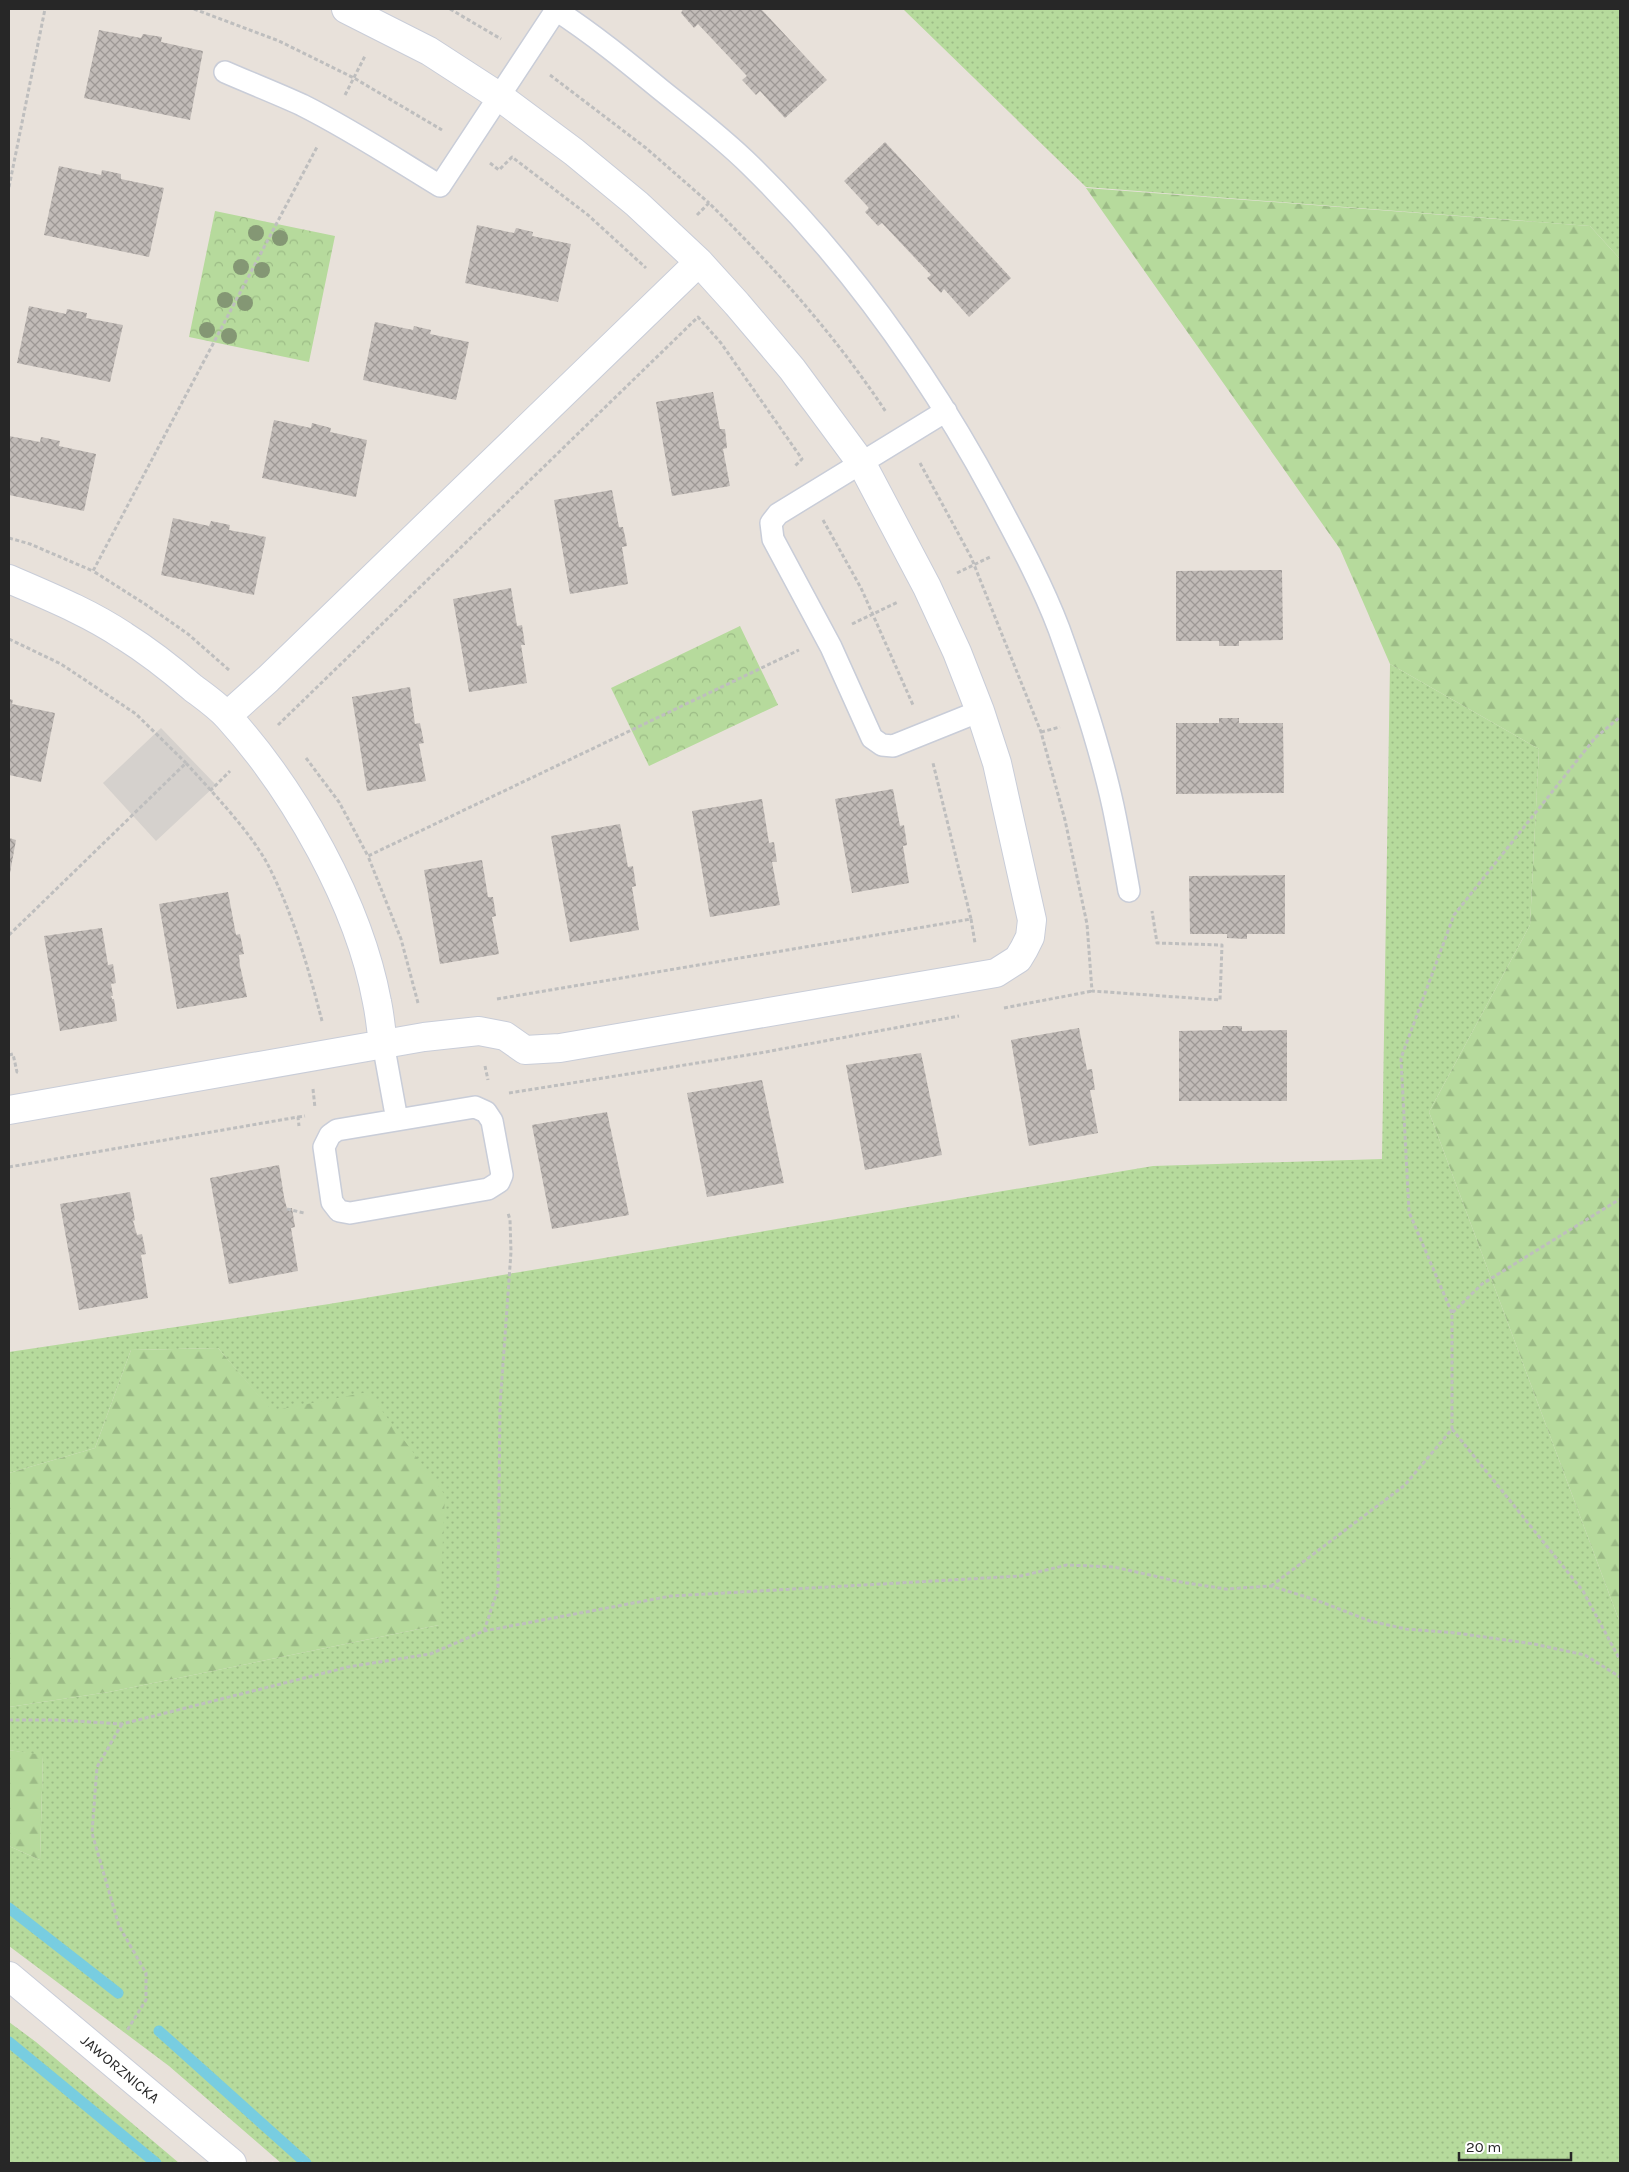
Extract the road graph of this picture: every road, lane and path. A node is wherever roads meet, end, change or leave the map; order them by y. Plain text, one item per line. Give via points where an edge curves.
1 (45, 9) edge
2 (346, 9) edge
3 (450, 9) edge
4 (556, 9) edge
5 (380, 26) junction
6 (526, 57) junction
7 (225, 72) dead end
8 (500, 96) junction
9 (331, 121) junction
10 (9, 187) edge
11 (709, 203) junction
12 (674, 238) junction
13 (699, 262) junction
14 (644, 266) dead end
15 (946, 411) junction
16 (904, 438) junction
17 (862, 464) junction
18 (809, 496) junction
19 (9, 538) edge
20 (1020, 543) junction
21 (974, 565) junction
22 (93, 571) junction
23 (9, 579) edge
24 (927, 587) junction
25 (873, 614) junction
26 (825, 637) junction
27 (9, 639) edge
28 (251, 694) junction
29 (980, 711) junction
30 (227, 716) junction
31 (1620, 717) edge
32 (278, 725) junction
33 (284, 732) dead end
34 (924, 734) junction
35 (254, 749) junction
36 (302, 753) dead end
37 (186, 762) junction
38 (210, 790) junction
39 (368, 856) junction
40 (1129, 891) joint
41 (9, 935) edge
42 (493, 999) dead end
43 (379, 1014) junction
44 (322, 1022) junction
45 (313, 1024) dead end
46 (383, 1043) junction
47 (9, 1055) edge
48 (26, 1071) dead end
49 (9, 1110) edge
50 (396, 1120) junction
51 (299, 1127) dead end
52 (9, 1166) edge
53 (499, 1182) junction
54 (1620, 1199) edge
55 (287, 1209) dead end
56 (305, 1213) dead end
57 (1452, 1313) junction
58 (1452, 1429) junction
59 (1271, 1586) junction
60 (484, 1632) junction
61 (1620, 1660) edge
62 (1620, 1676) edge
63 (9, 1720) edge
64 (122, 1724) junction
65 (9, 1976) edge
66 (109, 2059) junction
67 (232, 2163) edge

1 - 10 path
2 - 5 street
3 - 6 path
4 - 6 lane
4 - 15 lane via 596,37 750,165 863,291
5 - 8 street via 429,50
5 - 9 path
6 - 8 lane
6 - 11 path via 646,148
7 - 9 lane
8 - 9 lane via 440,186
8 - 12 street via 638,204
9 - 22 path
11 - 12 path
11 - 16 path via 770,264 858,370
12 - 13 street
12 - 14 path
13 - 17 street via 792,369
13 - 28 street
15 - 16 lane
15 - 20 lane via 972,452
16 - 17 lane
16 - 21 path
17 - 18 lane
17 - 24 street
18 - 25 path
18 - 26 lane via 778,514 772,523 773,539
18 - 32 path via 792,468 802,459 721,343 698,317
19 - 22 path
20 - 21 path
20 - 40 lane via 1058,627 1090,718 1113,806
21 - 24 path
21 - 40 path via 1041,732 1065,820 1087,924 1092,991 1220,1000 1222,945 1157,943 1148,888
22 - 28 path via 188,634
23 - 30 street via 67,604 123,635
24 - 25 path
24 - 29 street
25 - 26 path
25 - 34 path
26 - 34 lane via 872,738 882,746 893,746
26 - 39 path
27 - 37 path via 60,664 136,714
28 - 30 street
28 - 32 path
29 - 34 lane
29 - 46 street via 997,763 1032,920 1030,937 1024,949 1007,968 996,973 560,1048 525,1050 505,1036 479,1031
30 - 35 street
31 - 57 path via 1595,738 1454,915 1401,1058 1409,1212
32 - 33 path
32 - 35 path
34 - 42 path via 941,786 972,918
35 - 38 path
35 - 43 street via 304,822 344,897 369,967
36 - 39 path via 338,802
37 - 38 path
37 - 41 path
38 - 44 path via 266,863 302,946
39 - 43 path via 401,939 420,1008
43 - 44 path
43 - 46 street
44 - 45 path
46 - 49 street
46 - 50 lane
47 - 48 path via 13,1054 17,1072
50 - 53 lane via 475,1106 486,1112 492,1121 502,1175
50 - 53 lane via 336,1130 330,1135 324,1147 332,1202 340,1211 350,1213 488,1190
51 - 52 path via 298,1117
53 - 60 path via 510,1220 511,1252 500,1406 498,1589
54 - 57 path via 1482,1284
55 - 56 path
57 - 58 path
58 - 59 path via 1405,1485
58 - 61 path via 1584,1591
59 - 60 path via 1226,1589 1114,1567 1067,1565 1021,1576 671,1596
59 - 62 path via 1370,1621 1406,1629 1534,1644 1585,1655
60 - 64 path via 430,1654 348,1667
63 - 64 path
64 - 66 path via 97,1767 92,1833 119,1926 146,1973 146,2000
65 - 66 street, JAWORZNICKA
66 - 67 street, JAWORZNICKA

